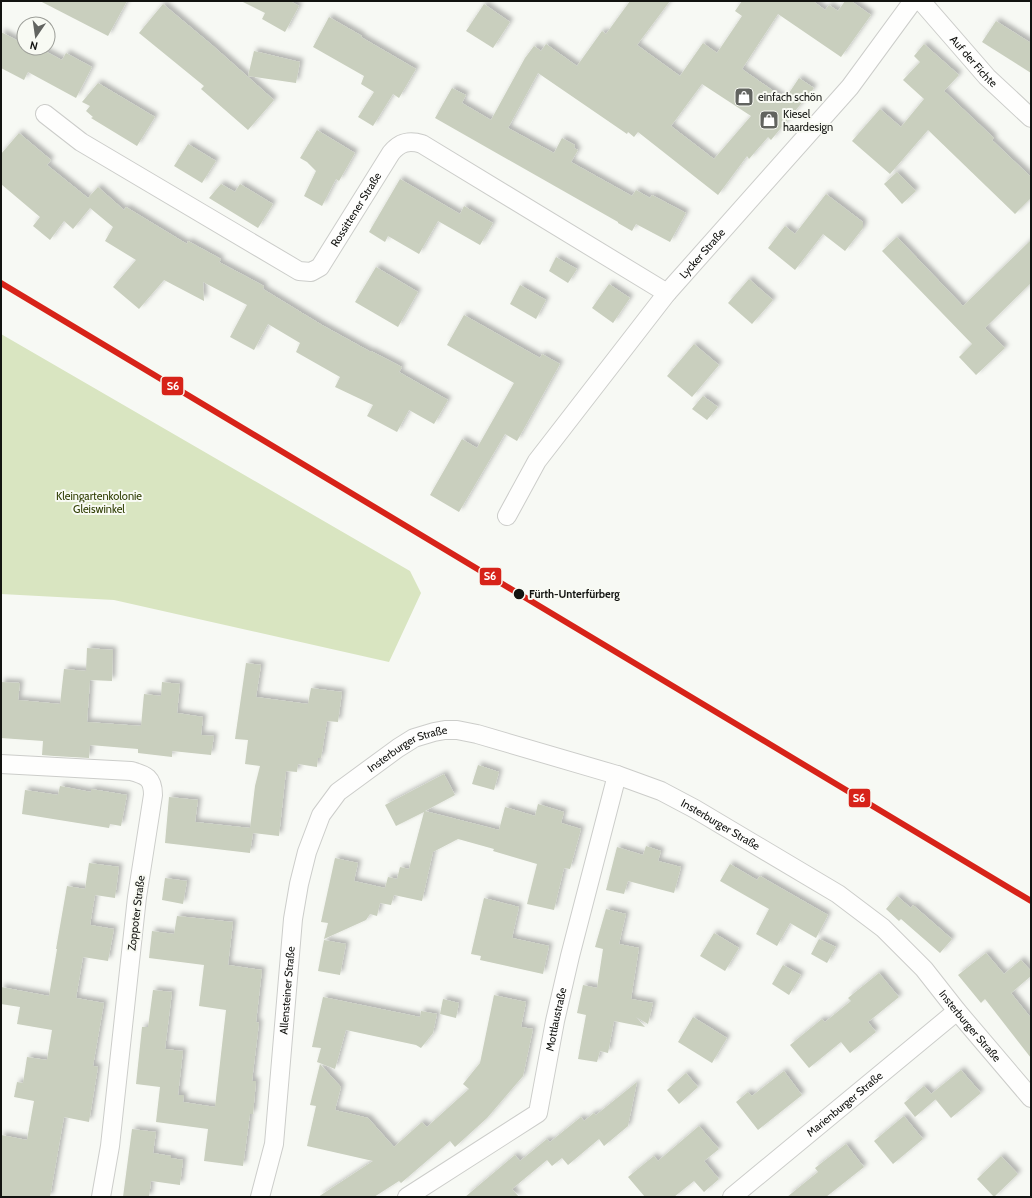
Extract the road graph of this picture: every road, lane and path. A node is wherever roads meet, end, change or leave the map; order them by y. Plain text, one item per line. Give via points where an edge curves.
1 (913, 1) edge
2 (921, 1) edge
3 (45, 114) dead end
4 (1031, 118) edge
5 (667, 293) junction
6 (507, 516) dead end
7 (1, 764) edge
8 (617, 775) junction
9 (338, 792) joint
10 (957, 1011) junction
11 (1031, 1098) edge
12 (101, 1197) edge
13 (260, 1197) edge
14 (407, 1197) edge
15 (732, 1197) edge

1 - 5 street, Lycker Straße via 850,87
2 - 4 street, Auf der Fichte via 987,77
3 - 5 street, Rossittener Straße via 81,142 299,271 311,272 320,267 391,153 399,144 410,142 422,144
5 - 6 street, Lycker Straße via 538,461
7 - 12 street, Zoppoter Straße via 131,771 148,778 153,785 137,897 110,1146
8 - 9 street, Insterburger Straße via 477,734 445,730 419,736 398,748
8 - 10 street, Insterburger Straße via 661,791 695,808 838,894 883,928 924,969
8 - 14 street, Mottlaustraße via 570,956 538,1113
9 - 13 street, Allensteiner Straße via 321,815 298,884 274,1144
10 - 11 street, Insterburger Straße
10 - 15 street, Marienburger Straße

